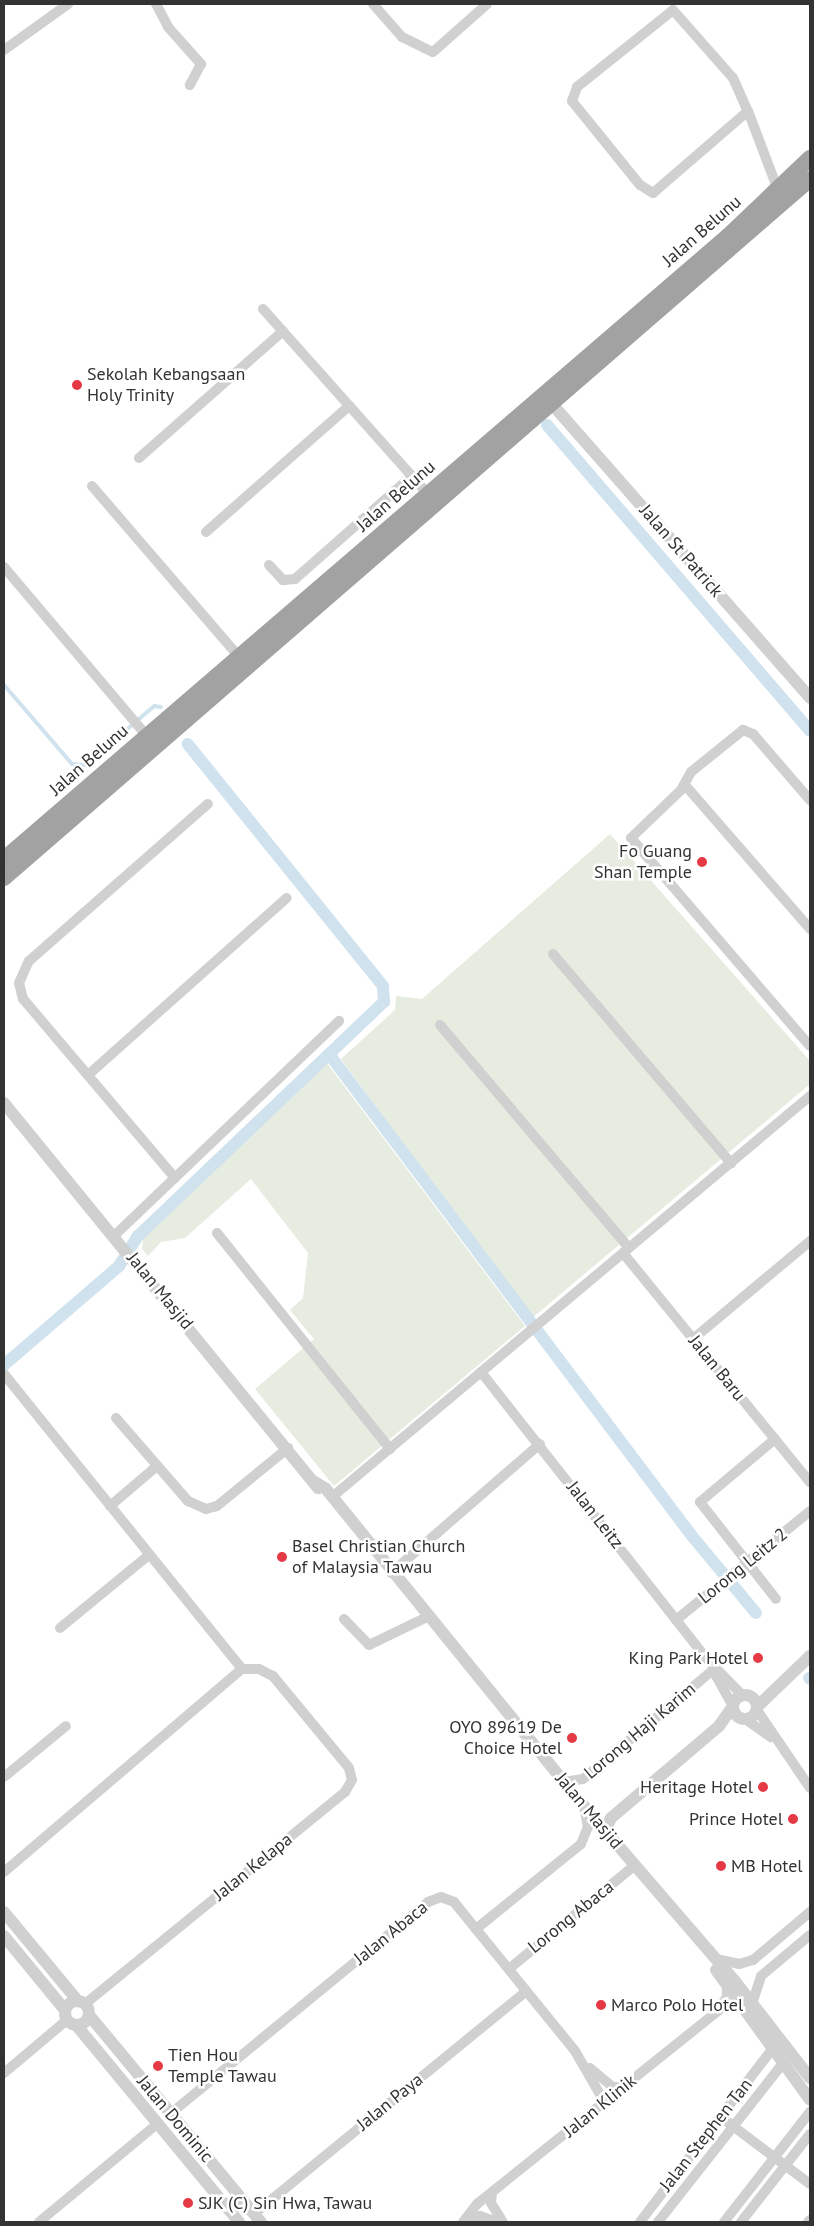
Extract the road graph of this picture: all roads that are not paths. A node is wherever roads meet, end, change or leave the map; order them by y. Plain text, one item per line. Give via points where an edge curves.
1 (68, 4) edge
2 (156, 4) edge
3 (373, 4) edge
4 (487, 4) edge
5 (4, 50) edge
6 (190, 85) dead end
7 (748, 111) junction
8 (810, 158) edge
9 (810, 180) edge
10 (778, 190) junction
11 (263, 310) dead end
12 (283, 331) junction
13 (552, 404) junction
14 (349, 406) junction
15 (139, 458) dead end
16 (412, 476) junction
17 (92, 486) dead end
18 (428, 494) junction
19 (206, 532) dead end
20 (268, 565) dead end
21 (4, 567) edge
22 (239, 657) junction
23 (810, 698) edge
24 (139, 726) junction
25 (685, 785) junction
26 (810, 800) edge
27 (208, 804) dead end
28 (4, 859) edge
29 (4, 878) edge
30 (287, 898) dead end
31 (810, 929) edge
32 (553, 954) dead end
33 (339, 1021) dead end
34 (440, 1025) dead end
35 (810, 1046) edge
36 (88, 1076) junction
37 (810, 1096) edge
38 (4, 1103) edge
39 (731, 1163) junction
40 (175, 1178) junction
41 (216, 1233) dead end
42 (118, 1239) junction
43 (810, 1241) edge
44 (626, 1251) junction
45 (693, 1339) junction
46 (481, 1372) junction
47 (5, 1376) edge
48 (116, 1418) dead end
49 (775, 1439) junction
50 (540, 1444) junction
51 (288, 1448) junction
52 (390, 1449) junction
53 (157, 1466) junction
54 (314, 1482) junction
55 (810, 1482) edge
56 (332, 1497) junction
57 (110, 1506) junction
58 (810, 1511) edge
59 (367, 1544) junction
60 (149, 1555) junction
61 (747, 1563) junction
62 (390, 1573) junction
63 (776, 1599) dead end
64 (427, 1617) junction
65 (344, 1619) dead end
66 (676, 1620) junction
67 (60, 1628) dead end
68 (810, 1656) edge
69 (707, 1659) junction
70 (242, 1669) junction
71 (713, 1670) junction
72 (783, 1678) junction
73 (746, 1696) junction
74 (734, 1706) junction
75 (757, 1708) junction
76 (742, 1719) junction
77 (66, 1726) dead end
78 (772, 1737) junction
79 (706, 1738) junction
80 (4, 1777) edge
81 (564, 1782) junction
82 (810, 1788) edge
83 (583, 1805) junction
84 (610, 1837) junction
85 (634, 1866) junction
86 (4, 1872) edge
87 (4, 1912) edge
88 (810, 1912) edge
89 (476, 1929) junction
90 (810, 1935) edge
91 (4, 1936) edge
92 (701, 1945) junction
93 (715, 1958) junction
94 (508, 1969) junction
95 (727, 1985) junction
96 (526, 1991) junction
97 (752, 2004) junction
98 (84, 2007) junction
99 (70, 2019) junction
100 (774, 2048) junction
101 (784, 2062) junction
102 (585, 2064) junction
103 (4, 2073) edge
104 (810, 2078) edge
105 (625, 2087) junction
106 (810, 2100) edge
107 (605, 2103) junction
108 (810, 2112) edge
109 (170, 2114) junction
110 (721, 2117) junction
111 (157, 2124) junction
112 (733, 2126) junction
113 (810, 2134) edge
114 (775, 2158) junction
115 (785, 2166) junction
116 (810, 2184) edge
117 (492, 2193) junction
118 (257, 2218) edge
119 (465, 2221) edge
120 (39, 2222) edge
121 (240, 2222) edge
122 (496, 2222) edge
123 (504, 2222) edge
124 (640, 2222) edge
125 (658, 2222) edge
126 (724, 2222) edge
127 (741, 2222) edge

1 - 5 street
2 - 6 street via 168,27 201,64
3 - 4 street via 402,37 433,52
7 - 7 street via 732,78 673,10 576,87 572,101 640,185 653,193
7 - 10 street
8 - 10 highway, Jalan Belunu
9 - 13 highway, Jalan Belunu
10 - 18 highway, Jalan Belunu
11 - 12 street
12 - 14 street
12 - 15 street
13 - 23 street, Jalan St Patrick
13 - 29 highway, Jalan Belunu
14 - 16 street
14 - 19 street
16 - 18 street
16 - 20 street via 295,578 282,580
17 - 22 street
18 - 22 highway, Jalan Belunu
21 - 24 street
22 - 24 highway, Jalan Belunu
24 - 28 highway, Jalan Belunu
25 - 26 street via 691,772 743,730 753,734
25 - 31 street
25 - 35 street via 634,831 632,841
27 - 36 street via 24,968 19,983 23,999
30 - 36 street
32 - 39 street
33 - 40 street
34 - 44 street, Jalan Baru
36 - 40 street
37 - 39 street
38 - 42 street, Jalan Masjid
39 - 44 street
40 - 42 street
41 - 52 street
42 - 51 street, Jalan Masjid
43 - 45 street
44 - 45 street, Jalan Baru
44 - 46 street
45 - 49 street, Jalan Baru
46 - 50 street, Jalan Leitz
46 - 52 street
47 - 57 street
48 - 53 street
49 - 55 street, Jalan Baru
49 - 61 street via 700,1502
50 - 62 street
50 - 66 street, Jalan Leitz
51 - 53 street via 217,1506 206,1509 188,1501
51 - 54 street, Jalan Masjid
52 - 56 street
53 - 57 street
54 - 56 street, Jalan Masjid
54 - 59 street, Jalan Masjid via 355,1535
56 - 59 street, Jalan Masjid
57 - 60 street
58 - 61 street, Lorong Leitz 2
59 - 62 street, Jalan Masjid
60 - 67 street
60 - 70 street
61 - 63 street
61 - 66 street, Lorong Leitz 2
62 - 64 street, Jalan Masjid
64 - 65 street via 369,1645
64 - 81 street, Jalan Masjid
66 - 69 street, Jalan Leitz
68 - 72 street
69 - 71 street
69 - 73 street
70 - 86 street
70 - 98 street, Jalan Kelapa via 266,1671 349,1768 350,1785
71 - 74 street
71 - 81 street, Lorong Haji Karim via 583,1779
72 - 73 street
72 - 75 street
73 - 74 street
73 - 75 street
74 - 76 street
74 - 79 street
75 - 76 street
75 - 78 street
76 - 78 street
76 - 79 street
77 - 80 street
78 - 82 street
79 - 84 street via 611,1818 607,1826
81 - 83 street, Jalan Masjid
83 - 84 street, Jalan Masjid
83 - 89 street via 588,1827 581,1844
84 - 85 street, Jalan Masjid
85 - 92 street, Jalan Masjid
85 - 94 street, Lorong Abaca
87 - 98 street, Jalan Dominic
88 - 93 street via 746,1963
89 - 94 street, Jalan Abaca
89 - 109 street, Jalan Abaca via 454,1902 434,1898
90 - 97 street via 761,1976
91 - 99 street, Jalan Dominic
92 - 93 street, Jalan Masjid
92 - 95 street
93 - 97 street, Jalan Masjid
94 - 96 street, Jalan Abaca
95 - 100 street
95 - 105 street, Jalan Klinik via 727,1996 719,2010
96 - 102 street, Jalan Abaca
96 - 118 street, Jalan Paya
97 - 104 street, Jalan Masjid
98 - 99 street
98 - 99 street
98 - 109 street, Jalan Dominic
99 - 103 street
99 - 111 street, Jalan Dominic
100 - 101 street
100 - 110 street, Jalan Stephen Tan
101 - 106 street
101 - 112 street, Jalan Stephen Tan
102 - 105 street via 614,2087
102 - 107 street
105 - 107 street, Jalan Klinik
107 - 117 street, Jalan Klinik
108 - 114 street
109 - 111 street via 158,2112
109 - 118 street, Jalan Dominic
110 - 112 street
110 - 124 street, Jalan Stephen Tan
111 - 120 street
111 - 121 street, Jalan Dominic
112 - 114 street
112 - 125 street, Jalan Stephen Tan
113 - 115 street
114 - 115 street
114 - 126 street
115 - 116 street
115 - 127 street
117 - 119 street, Jalan Klinik
117 - 123 street via 491,2203
119 - 122 street via 480,2216

